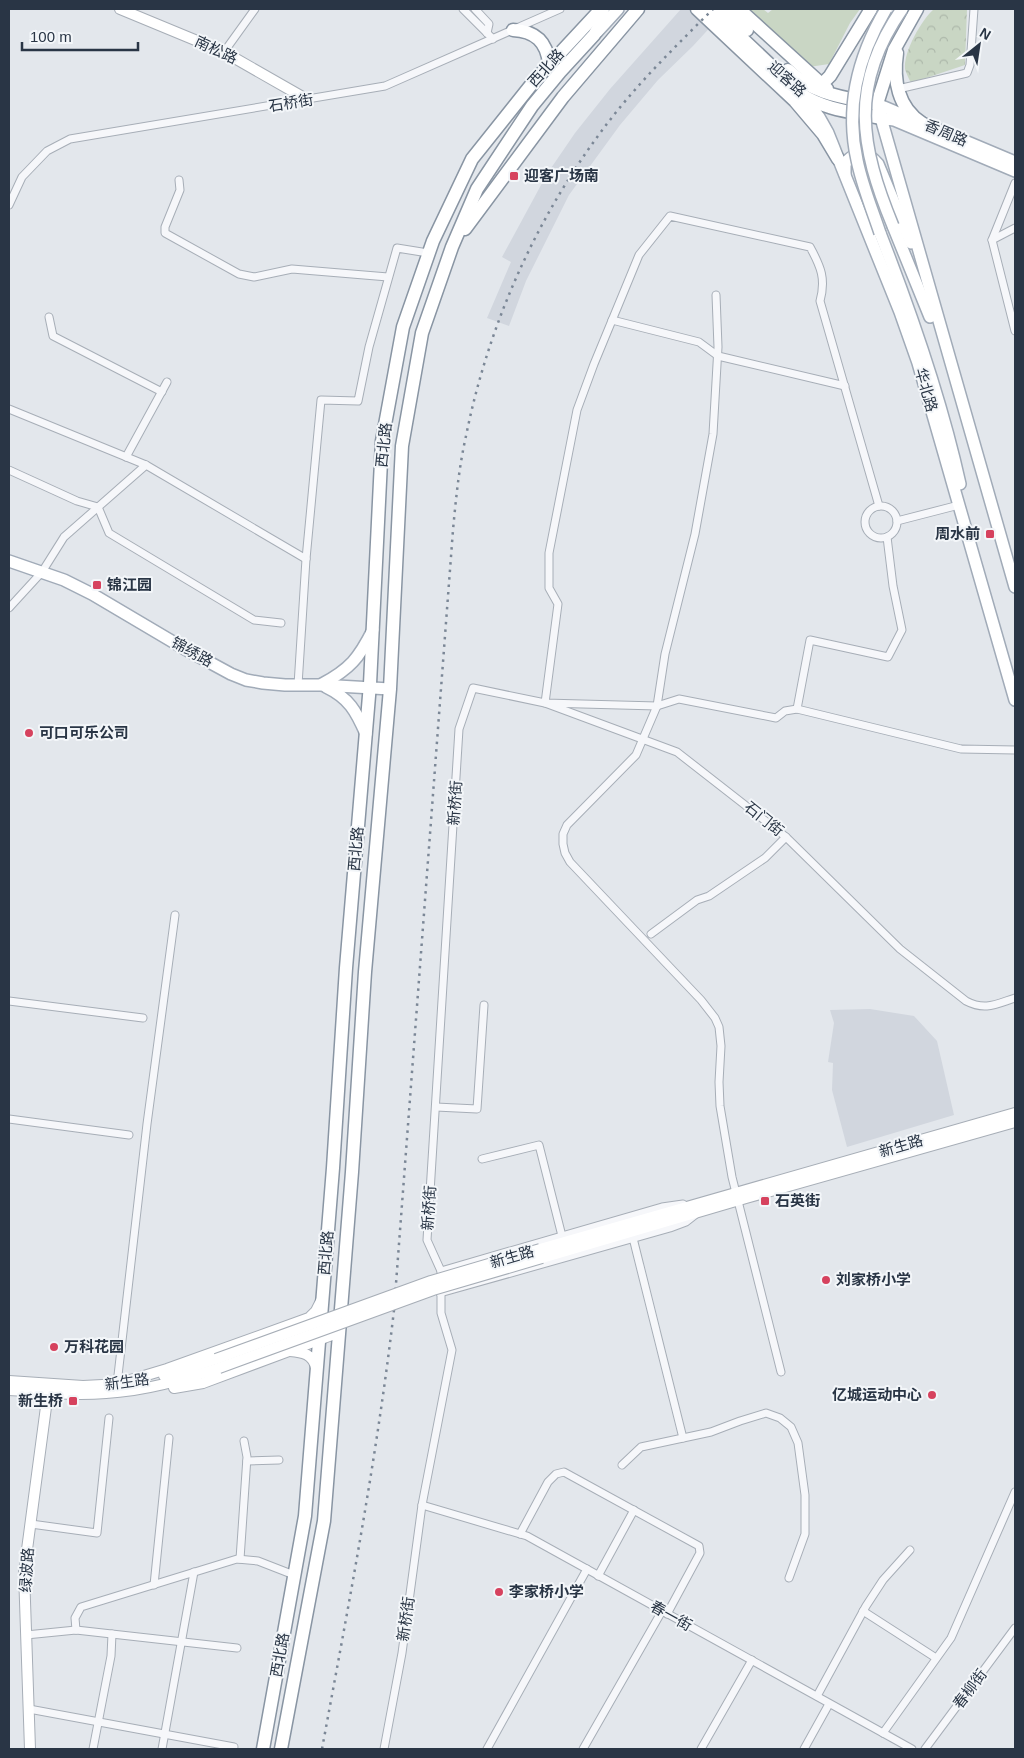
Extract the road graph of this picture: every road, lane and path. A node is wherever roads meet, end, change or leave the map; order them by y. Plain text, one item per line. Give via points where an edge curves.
1 (120, 9) edge
2 (255, 9) edge
3 (462, 9) edge
4 (475, 9) edge
5 (560, 9) edge
6 (602, 9) edge
7 (618, 9) edge
8 (697, 9) edge
9 (711, 9) edge
10 (724, 9) edge
11 (740, 9) edge
12 (871, 9) edge
13 (886, 9) edge
14 (902, 9) edge
15 (917, 9) edge
16 (974, 9) edge
17 (635, 12) edge
18 (513, 30) junction
19 (594, 35) junction
20 (490, 36) junction
21 (899, 38) junction
22 (224, 52) junction
23 (549, 64) junction
24 (835, 67) junction
25 (806, 84) junction
26 (821, 85) junction
27 (898, 89) junction
28 (837, 97) junction
29 (308, 100) junction
30 (877, 104) junction
31 (881, 118) junction
32 (916, 125) junction
33 (891, 153) junction
34 (838, 159) junction
35 (1015, 162) edge
36 (1015, 171) edge
37 (845, 177) junction
38 (179, 180) dead end
39 (1015, 183) edge
40 (9, 205) edge
41 (1015, 228) edge
42 (992, 240) junction
43 (452, 247) junction
44 (428, 253) junction
45 (388, 277) junction
46 (931, 294) junction
47 (716, 295) dead end
48 (49, 317) dead end
49 (612, 320) junction
50 (1015, 331) edge
51 (718, 356) junction
52 (167, 382) dead end
53 (844, 386) junction
54 (162, 392) junction
55 (9, 409) edge
56 (126, 457) junction
57 (146, 465) junction
58 (9, 470) edge
59 (959, 505) junction
60 (879, 506) junction
61 (98, 507) junction
62 (993, 508) junction
63 (898, 521) junction
64 (887, 537) junction
65 (968, 537) junction
66 (306, 559) junction
67 (9, 561) edge
68 (42, 572) junction
69 (1015, 587) edge
70 (9, 608) edge
71 (281, 624) dead end
72 (373, 630) junction
73 (298, 685) junction
74 (320, 685) junction
75 (370, 688) junction
76 (473, 688) joint
77 (390, 689) junction
78 (1015, 700) edge
79 (545, 703) junction
80 (657, 706) junction
81 (797, 709) junction
82 (366, 734) junction
83 (644, 740) junction
84 (1015, 750) edge
85 (786, 836) junction
86 (175, 915) dead end
87 (651, 934) dead end
88 (1015, 998) edge
89 (9, 1001) edge
90 (484, 1005) dead end
91 (142, 1018) dead end
92 (436, 1107) junction
93 (1015, 1113) edge
94 (9, 1119) edge
95 (1015, 1122) edge
96 (129, 1135) dead end
97 (482, 1159) dead end
98 (737, 1197) junction
99 (699, 1208) junction
100 (562, 1236) junction
101 (633, 1238) junction
102 (441, 1271) junction
103 (440, 1293) junction
104 (315, 1320) junction
105 (329, 1336) junction
106 (286, 1351) junction
107 (217, 1363) junction
108 (317, 1369) junction
109 (782, 1372) dead end
110 (9, 1381) edge
111 (117, 1384) junction
112 (148, 1388) junction
113 (9, 1390) edge
114 (48, 1392) junction
115 (109, 1418) dead end
116 (169, 1438) dead end
117 (683, 1438) junction
118 (244, 1441) dead end
119 (279, 1460) dead end
120 (247, 1461) junction
121 (622, 1465) dead end
122 (1015, 1492) edge
123 (422, 1505) junction
124 (634, 1510) junction
125 (31, 1524) junction
126 (520, 1534) junction
127 (910, 1550) dead end
128 (240, 1559) junction
129 (586, 1569) junction
130 (194, 1572) junction
131 (294, 1575) junction
132 (598, 1576) junction
133 (790, 1578) dead end
134 (154, 1585) junction
135 (863, 1611) junction
136 (664, 1612) junction
137 (1015, 1628) edge
138 (76, 1630) junction
139 (26, 1634) junction
140 (112, 1634) junction
141 (182, 1641) junction
142 (237, 1648) dead end
143 (936, 1658) junction
144 (752, 1660) junction
145 (817, 1696) junction
146 (829, 1704) junction
147 (29, 1709) junction
148 (98, 1722) junction
149 (883, 1733) junction
150 (165, 1734) junction
151 (234, 1747) dead end
152 (30, 1749) edge
153 (93, 1749) edge
154 (162, 1749) edge
155 (263, 1749) edge
156 (281, 1749) edge
157 (384, 1749) edge
158 (487, 1749) edge
159 (583, 1749) edge
160 (701, 1749) edge
161 (804, 1749) edge
162 (912, 1749) edge
163 (925, 1749) edge

1 - 22 main road, 南松路
2 - 22 street
3 - 20 street
4 - 20 street via 489,24
5 - 18 street, 石桥街
6 - 19 highway via 600,25
6 - 23 highway, 西北路
7 - 19 main road, 西北路
8 - 34 highway via 795,101 823,134
9 - 25 highway, 迎客路
10 - 25 highway, 迎客路
11 - 25 highway
12 - 24 highway
13 - 65 main road, 华北路, bridge via 863,54 853,89 852,133 857,161 880,234 926,360 960,482
14 - 62 main road, bridge via 877,55 866,95 864,118 868,150 893,226 926,302 974,469
15 - 21 highway
16 - 27 street via 967,73
17 - 43 highway via 563,97
18 - 20 street, 石桥街
18 - 23 highway via 524,30 543,43
19 - 43 highway, 西北路 via 532,106 491,166 477,189
20 - 29 street, 石桥街 via 385,86
21 - 27 highway
21 - 30 highway
22 - 29 main road, 南松路
23 - 44 highway, 西北路 via 472,159
24 - 25 highway
24 - 26 highway
25 - 26 highway
25 - 28 highway, 迎客路
25 - 31 highway, 迎客路 via 810,100 829,108
25 - 34 main road, 华北路
26 - 28 highway
27 - 32 highway via 904,107
28 - 30 highway, 迎客路
29 - 40 street, 石桥街 via 70,139 48,151 22,177
30 - 31 highway
30 - 32 main road, 香周路
31 - 32 main road, 香周路
31 - 33 main road
32 - 33 main road via 904,127 896,133
32 - 35 main road, 香周路
32 - 36 main road, 香周路
33 - 46 main road
34 - 37 main road, 华北路
37 - 46 main road via 845,164 853,155 867,155 878,164
37 - 59 main road, 华北路 via 918,363
38 - 45 street via 180,190 165,233 240,274 254,277 292,270
39 - 42 street
41 - 42 street
42 - 50 street
43 - 77 highway, 西北路 via 422,333 402,446
44 - 45 street via 397,248
44 - 72 highway, 西北路 via 403,328 382,441
45 - 66 street via 358,401 320,400
46 - 62 main road
47 - 51 street
48 - 54 street via 53,336
49 - 51 street via 699,342
49 - 53 street via 640,255 670,216 810,247 819,262 824,286 820,301
49 - 79 street via 577,410 549,553 549,588 558,604
51 - 53 street
51 - 80 street via 713,434 705,482 665,654
52 - 54 street
53 - 60 street
54 - 56 street
55 - 56 street
56 - 57 street
57 - 61 street
57 - 66 street
58 - 61 street via 77,501
59 - 63 street
59 - 65 main road, 华北路
60 - 63 street via 889,508
60 - 64 street via 866,516 866,526 872,535
61 - 68 street via 64,537
61 - 71 street via 109,533 254,620
62 - 69 main road
63 - 64 street via 895,531
64 - 81 street via 902,630 888,657 810,640
65 - 78 main road, 华北路
66 - 73 street
67 - 68 main road, 锦绣路
68 - 70 street
68 - 73 main road, 锦绣路 via 92,594 231,674 263,683
72 - 74 main road via 352,664
72 - 75 highway, 西北路
73 - 74 main road, 锦绣路
74 - 75 main road, 锦绣路
74 - 82 main road via 349,702
75 - 77 main road, 锦绣路
75 - 82 highway, 西北路
76 - 79 street, 石门街
76 - 92 street, 新桥街 via 459,730
77 - 105 highway, 西北路 via 352,1172
79 - 80 street
79 - 83 street, 石门街
80 - 81 street via 679,699 776,718 785,711
80 - 83 street
81 - 84 street via 961,749
82 - 104 highway, 西北路 via 322,1297
83 - 85 street, 石门街 via 677,752
83 - 98 street via 636,755 572,818 563,844 570,862 715,1018 721,1036 720,1106
85 - 87 street via 765,858 709,896 697,900
85 - 88 street, 石门街 via 900,949 966,1001 985,1008
86 - 111 street
89 - 91 street
90 - 92 street via 477,1109
92 - 102 street, 新桥街 via 427,1240
93 - 98 main road, 新生路
94 - 96 street
95 - 98 main road, 新生路
97 - 100 street via 538,1144
98 - 99 main road, 新生路
98 - 109 street
99 - 100 street via 662,1207
99 - 101 street via 678,1225
99 - 107 main road, 新生路, bridge via 541,1254 431,1280
100 - 102 street
101 - 103 street
101 - 117 street
102 - 103 street, 新桥街
103 - 123 street, 新桥街 via 441,1313 452,1350
104 - 105 highway, 西北路
104 - 111 main road
105 - 106 main road
105 - 108 highway, 西北路
105 - 156 highway, 西北路 via 337,1367 324,1521
106 - 108 main road via 309,1355
106 - 112 main road via 203,1383 170,1389
107 - 111 main road, 新生路
107 - 112 main road, 新生路 via 169,1384
108 - 131 highway, 西北路 via 305,1516
110 - 111 main road, 新生路 via 84,1386
112 - 114 main road, 新生路 via 105,1394
113 - 114 main road, 新生路
114 - 125 main road, 绿波路
115 - 125 street via 97,1533
116 - 134 street
117 - 121 street via 641,1447
117 - 133 street via 766,1413 791,1427 798,1443 806,1512 805,1534
118 - 120 street
119 - 120 street
120 - 128 street
122 - 143 street via 951,1638
123 - 126 street, 春一街
123 - 157 street, 新桥街 via 402,1653
124 - 126 street via 564,1472 556,1474 548,1482
124 - 132 street
124 - 136 street via 699,1546 700,1554
125 - 139 main road, 绿波路 via 24,1572
126 - 129 street, 春一街
127 - 135 street via 883,1580
128 - 130 street
128 - 131 street via 258,1561
129 - 132 street, 春一街
129 - 158 street
130 - 134 street
130 - 141 street
131 - 155 highway, 西北路
132 - 136 street, 春一街
134 - 138 street via 81,1607 75,1618
135 - 143 street
135 - 145 street
136 - 144 street, 春一街
136 - 159 street
137 - 163 street, 春柳街
138 - 139 street
138 - 140 street
139 - 147 main road, 绿波路
140 - 141 street
140 - 148 street
141 - 142 street
141 - 150 street
143 - 149 street
144 - 145 street, 春一街
144 - 160 street
145 - 146 street, 春一街
146 - 149 street, 春一街
146 - 161 street
147 - 148 street
147 - 152 main road, 绿波路
148 - 150 street
148 - 153 street
149 - 162 street, 春一街
150 - 151 street
150 - 154 street

